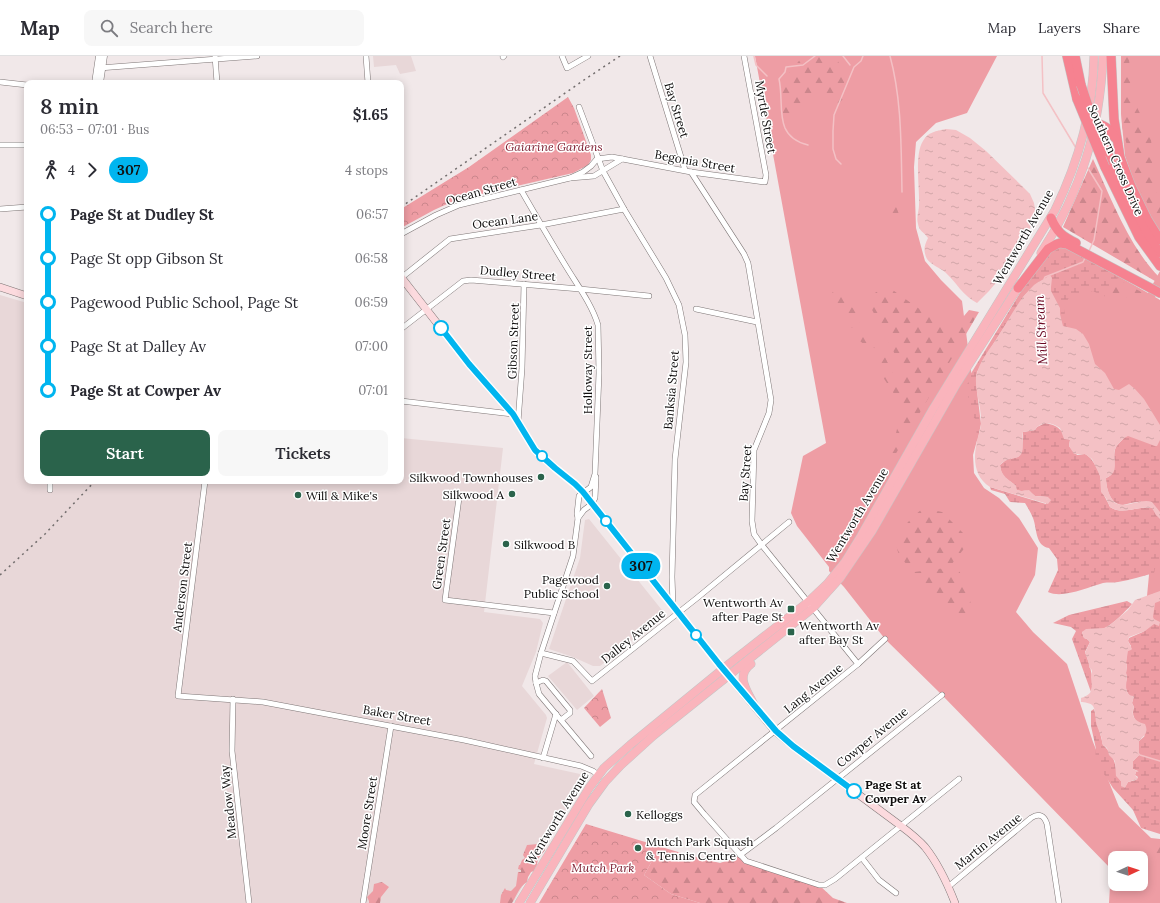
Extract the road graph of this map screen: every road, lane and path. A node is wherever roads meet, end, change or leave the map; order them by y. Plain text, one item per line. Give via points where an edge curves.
1 (98, 56) edge
2 (104, 56) edge
3 (257, 56) edge
4 (366, 56) edge
5 (562, 56) edge
6 (588, 56) edge
7 (650, 56) edge
8 (744, 56) edge
9 (1067, 56) edge
10 (1075, 56) edge
11 (1094, 56) edge
12 (1103, 56) edge
13 (1111, 56) edge
14 (216, 58) edge
15 (100, 68) junction
16 (96, 80) edge
17 (100, 80) edge
18 (218, 80) edge
19 (368, 80) edge
20 (0, 82) edge
21 (24, 85) edge
22 (579, 107) dead end
23 (1096, 123) junction
24 (0, 145) edge
25 (24, 145) edge
26 (1118, 145) junction
27 (1082, 156) junction
28 (598, 159) junction
29 (622, 159) junction
30 (685, 170) junction
31 (602, 171) junction
32 (691, 172) junction
33 (570, 178) junction
34 (765, 182) joint
35 (521, 190) junction
36 (24, 207) edge
37 (0, 209) edge
38 (624, 209) junction
39 (1051, 218) junction
40 (541, 225) junction
41 (1056, 229) junction
42 (404, 232) edge
43 (1160, 240) edge
44 (1084, 250) junction
45 (1160, 254) edge
46 (1160, 266) edge
47 (404, 276) edge
48 (404, 282) edge
49 (524, 284) junction
50 (0, 287) edge
51 (1018, 288) junction
52 (580, 289) junction
53 (1159, 293) edge
54 (24, 295) edge
55 (649, 296) dead end
56 (426, 309) junction
57 (696, 310) dead end
58 (757, 322) junction
59 (404, 327) edge
60 (404, 401) edge
61 (513, 414) junction
62 (518, 422) junction
63 (595, 474) junction
64 (50, 484) edge
65 (205, 484) edge
66 (50, 490) dead end
67 (583, 492) junction
68 (459, 498) dead end
69 (592, 504) junction
70 (578, 518) junction
71 (788, 522) dead end
72 (761, 544) junction
73 (673, 605) junction
74 (810, 605) junction
75 (678, 612) junction
76 (554, 613) junction
77 (885, 639) dead end
78 (764, 648) junction
79 (541, 653) junction
80 (858, 664) junction
81 (724, 669) junction
82 (730, 676) junction
83 (536, 683) junction
84 (942, 695) dead end
85 (178, 696) joint
86 (233, 699) junction
87 (754, 705) junction
88 (556, 714) junction
89 (561, 720) junction
90 (391, 726) junction
91 (776, 731) junction
92 (591, 756) dead end
93 (544, 758) junction
94 (598, 775) junction
95 (837, 778) junction
96 (959, 779) dead end
97 (605, 782) junction
98 (901, 826) junction
99 (740, 855) junction
100 (862, 858) junction
101 (948, 887) junction
102 (896, 893) dead end
103 (249, 903) edge
104 (363, 903) edge
105 (519, 903) edge
106 (530, 903) edge
107 (955, 903) edge
108 (1059, 903) edge

1 - 15 street
2 - 15 street
3 - 14 street
4 - 19 street
5 - 6 street via 567,68
7 - 30 street, Bay Street
8 - 34 street, Myrtle Street via 766,175
9 - 46 highway, Southern Cross Drive, bridge via 1077,99 1091,136 1139,237
10 - 45 highway, Southern Cross Drive, bridge via 1081,85 1107,152 1133,211
11 - 27 main road, Wentworth Avenue
12 - 23 main road, Wentworth Avenue
13 - 26 highway via 1114,120
14 - 15 street
14 - 18 street
15 - 16 street
15 - 17 street
20 - 21 street
22 - 28 street, Banksia Street
23 - 26 highway via 1109,129
23 - 27 main road, Wentworth Avenue
24 - 25 street
26 - 43 highway via 1130,186
27 - 39 main road, Wentworth Avenue via 1076,174 1067,184
27 - 41 main road, Wentworth Avenue via 1077,186
28 - 29 street, Begonia Street
28 - 31 street, Banksia Street
28 - 33 street, Ocean Street via 583,172
29 - 30 street, Begonia Street
29 - 31 street
30 - 32 street, Begonia Street
31 - 33 street, Ocean Street via 594,176
31 - 38 street, Banksia Street
32 - 34 street, Begonia Street
32 - 58 street, Bay Street via 748,263
33 - 35 street, Ocean Street
35 - 40 street, Holloway Street
35 - 42 street, Ocean Street via 459,205
36 - 37 street
38 - 40 street, Ocean Lane
38 - 73 street, Banksia Street via 666,278 679,305 685,335 686,362 675,459
39 - 41 highway
39 - 74 main road, Wentworth Avenue via 933,410 845,562
40 - 47 street, Ocean Lane via 450,238
40 - 52 street, Holloway Street
41 - 44 highway
41 - 51 main road, Wentworth Avenue
44 - 51 highway via 1067,244 1053,245
44 - 53 highway
48 - 56 main road
49 - 52 street, Dudley Street
49 - 56 street, Dudley Street via 463,281
49 - 62 street, Gibson Street
50 - 54 main road
51 - 74 main road, Wentworth Avenue via 957,383 872,531 840,578
52 - 55 street, Dudley Street
52 - 63 street, Holloway Street via 598,325
56 - 59 street, Dudley Street
56 - 61 main road
57 - 58 street
58 - 72 street, Bay Street via 771,400 769,413 754,450 752,521 754,534
60 - 61 street
61 - 62 main road
62 - 67 main road via 535,450
63 - 67 street, Holloway Street via 591,487
63 - 69 street, Holloway Street via 596,496
64 - 66 street
65 - 85 street, Anderson Street
67 - 69 main road
67 - 70 street, Holloway Street via 578,500
68 - 76 street, Green Street via 445,600
69 - 70 street
69 - 73 main road
70 - 76 street, Holloway Street via 573,556
71 - 72 street, Dalley Avenue
72 - 74 street, Bay Street
72 - 75 street, Dalley Avenue
73 - 75 main road
74 - 78 main road, Wentworth Avenue
74 - 80 street, Bay Street
74 - 81 main road, Wentworth Avenue
75 - 79 street, Dalley Avenue via 592,681 573,661
75 - 81 main road
76 - 79 street, Holloway Street
77 - 80 street, Lang Avenue
78 - 82 main road, Wentworth Avenue
78 - 87 main road via 742,675
79 - 83 street, Holloway Street via 535,676
80 - 91 street, Lang Avenue
81 - 82 main road
81 - 94 main road, Wentworth Avenue via 630,745
82 - 87 main road
82 - 97 main road, Wentworth Avenue via 639,748
83 - 88 street via 539,694
83 - 89 street via 546,681 570,710 570,713
84 - 95 street, Cowper Avenue
85 - 86 street, Baker Street
86 - 90 street, Baker Street via 263,702
86 - 103 street, Meadow Way via 232,751
87 - 91 main road
88 - 89 street
88 - 93 street
89 - 92 street
90 - 93 street, Baker Street
90 - 104 street, Moore Street
91 - 95 main road
91 - 99 street, Lang Avenue via 695,795 694,802
93 - 94 street, Baker Street via 581,766
94 - 97 main road, Baker Street
94 - 105 main road, Wentworth Avenue
95 - 98 main road
95 - 99 street, Cowper Avenue
96 - 98 street
97 - 106 main road, Wentworth Avenue via 589,804
98 - 100 street
98 - 101 main road via 924,847
99 - 100 street via 746,860 818,885 825,885 835,879
100 - 102 street via 879,880
101 - 107 main road
101 - 108 street, Martin Avenue via 1031,818 1041,815 1047,824

